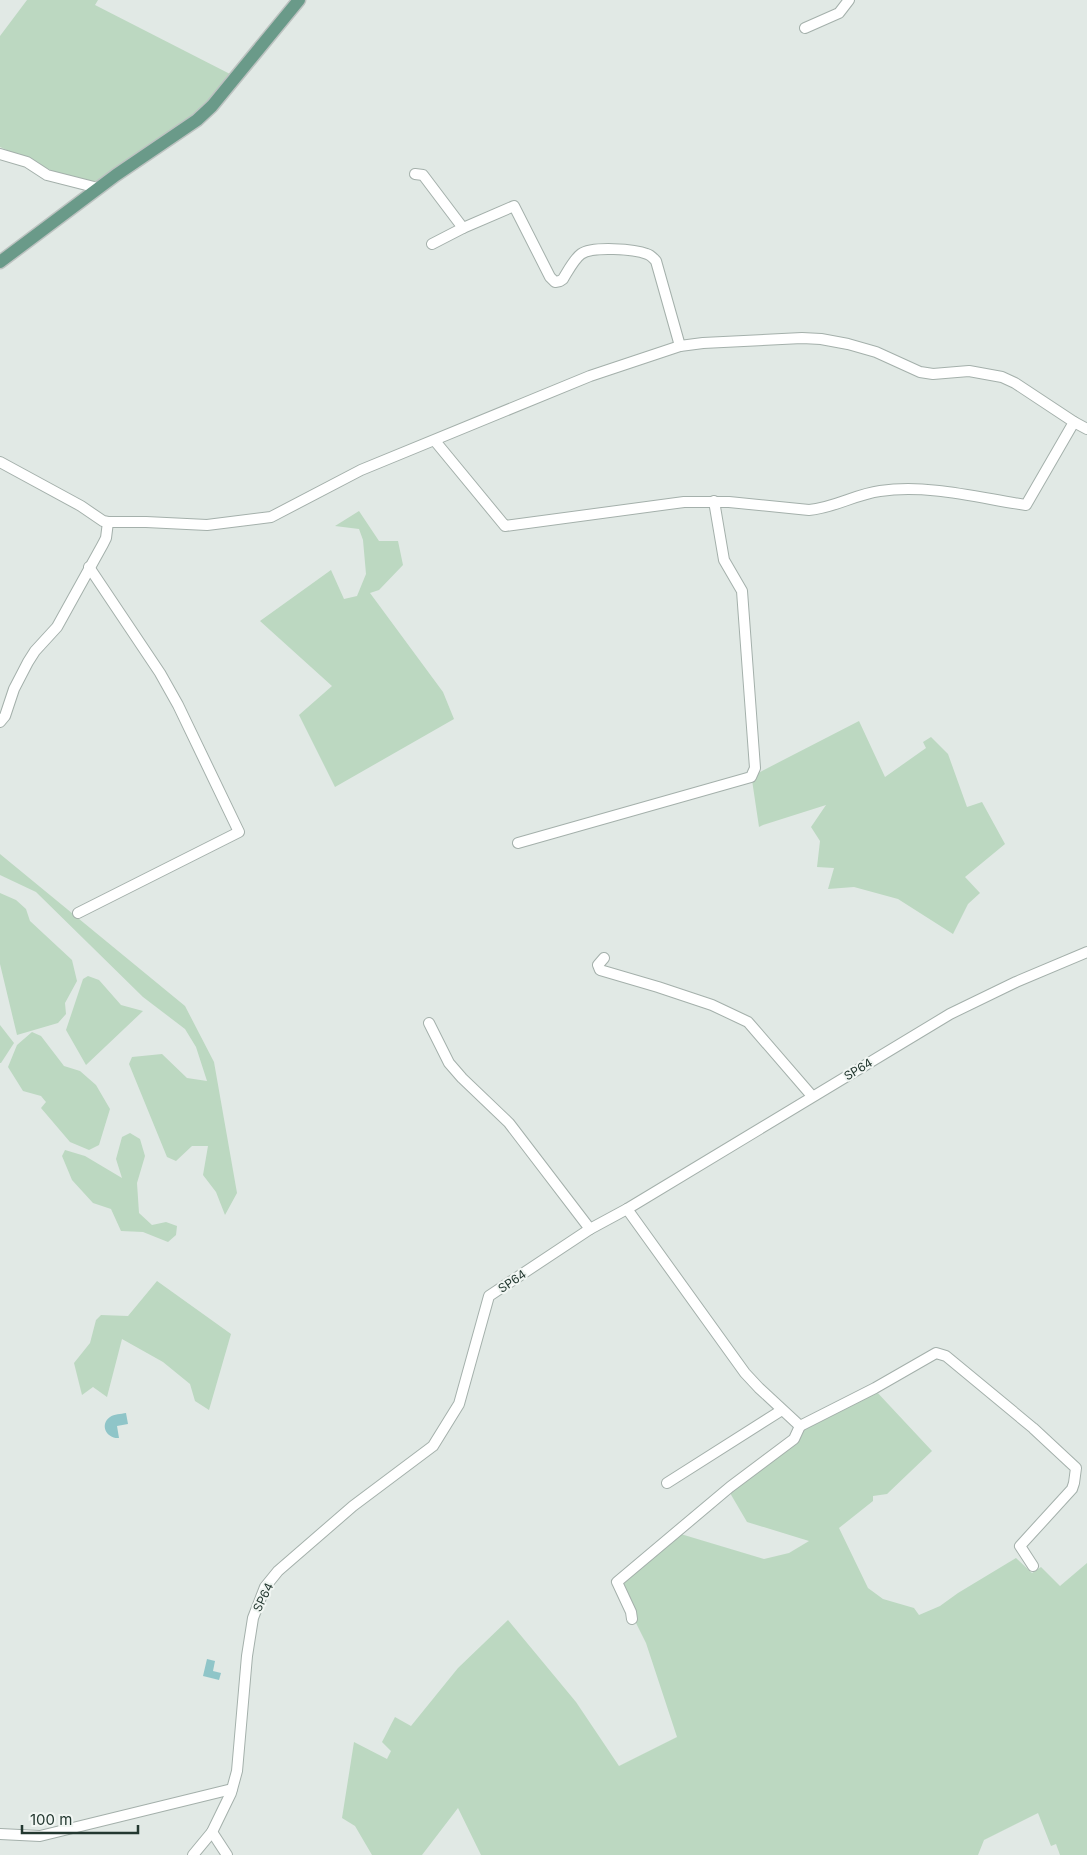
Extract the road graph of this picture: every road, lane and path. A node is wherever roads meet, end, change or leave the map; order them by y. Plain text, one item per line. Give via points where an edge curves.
1 (298, 0) edge
2 (849, 0) edge
3 (805, 28) dead end
4 (0, 154) edge
5 (415, 174) dead end
6 (98, 188) junction
7 (463, 228) junction
8 (432, 244) dead end
9 (0, 262) edge
10 (680, 346) junction
11 (1074, 422) junction
12 (1087, 429) edge
13 (435, 441) junction
14 (0, 462) edge
15 (714, 501) junction
16 (108, 522) junction
17 (89, 567) junction
18 (0, 722) edge
19 (518, 843) dead end
20 (78, 914) dead end
21 (1087, 952) edge
22 (604, 958) dead end
23 (429, 1023) dead end
24 (812, 1096) junction
25 (627, 1209) junction
26 (590, 1229) junction
27 (782, 1410) junction
28 (800, 1426) junction
29 (667, 1483) dead end
30 (1033, 1566) dead end
31 (632, 1619) dead end
32 (232, 1789) junction
33 (212, 1832) junction
34 (0, 1834) edge
35 (193, 1855) edge
36 (227, 1855) edge

1 - 6 main road via 212,106
2 - 3 street via 839,13
4 - 6 street via 27,162 47,175
5 - 7 street via 423,175
6 - 9 main road
7 - 8 street
7 - 10 street via 514,206 550,277 558,282 578,257 593,249 649,254 656,261
10 - 11 street via 702,342 802,338 848,344 876,352 920,372 968,371 1002,377
10 - 13 street via 590,376
11 - 12 street
11 - 15 street via 1026,505 921,490 882,490 809,510
13 - 15 street via 505,526 659,504
13 - 16 street via 361,470 271,518 207,525
14 - 16 street
15 - 19 street via 724,560 742,591 754,774 678,799
16 - 17 street via 106,538
17 - 18 street via 57,626 28,662
17 - 20 street via 178,704 239,832
21 - 24 street, SP64 / SP64 via 950,1014
22 - 24 street via 598,965 600,970 658,986 748,1022
23 - 26 street via 449,1063 508,1123
24 - 25 street, SP64 / SP64
25 - 26 street, SP64 / SP64
25 - 27 street via 745,1372
26 - 32 street, SP64 / SP64 via 489,1296 459,1404 433,1446 353,1506 278,1571 265,1587 253,1618 239,1755
27 - 28 street
27 - 29 street
28 - 30 street via 875,1388 932,1354 943,1354 1076,1468 1072,1489 1020,1546
28 - 31 street via 794,1439 730,1487 617,1582 632,1612
32 - 33 street, SP64 / SP64
32 - 34 street via 40,1836
33 - 35 street, SP64 / SP64
33 - 36 street

